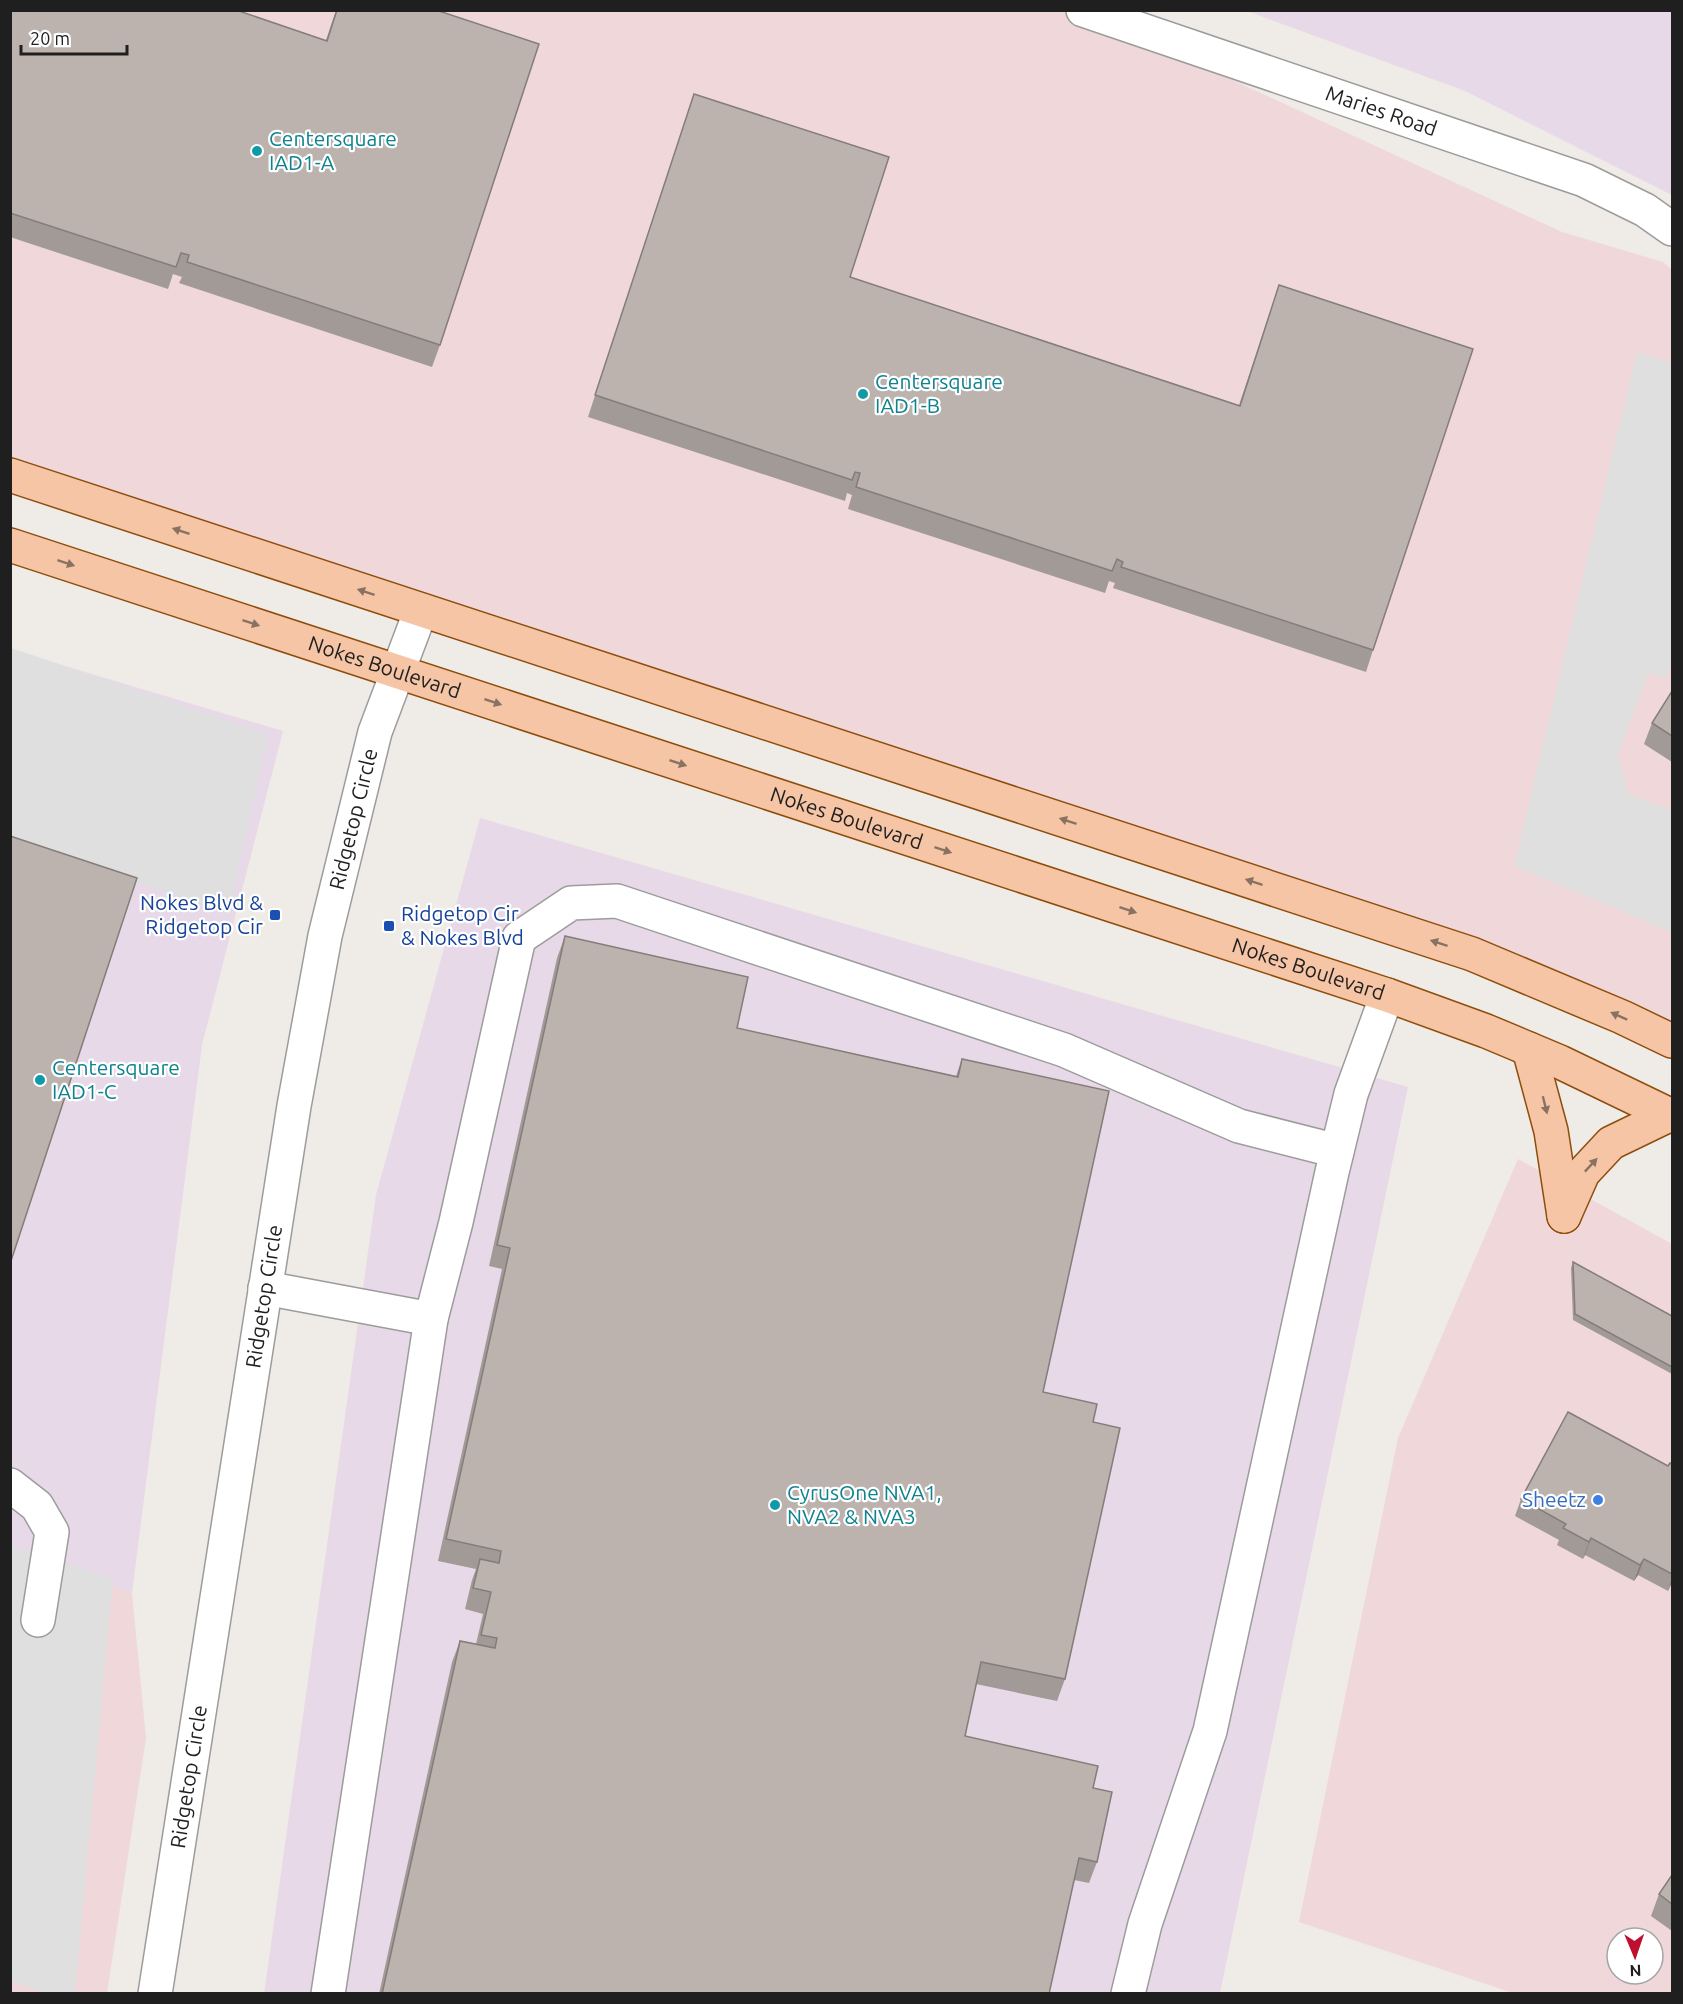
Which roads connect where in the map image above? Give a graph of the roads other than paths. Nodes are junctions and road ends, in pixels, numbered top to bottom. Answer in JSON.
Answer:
{"nodes":[{"id":1,"x":1083,"y":10,"type":"edge"},
{"id":2,"x":1672,"y":230,"type":"edge"},
{"id":3,"x":10,"y":475,"type":"edge"},
{"id":4,"x":10,"y":545,"type":"edge"},
{"id":5,"x":421,"y":610,"type":"junction"},
{"id":6,"x":397,"y":671,"type":"junction"},
{"id":7,"x":1387,"y":995,"type":"junction"},
{"id":8,"x":1672,"y":1041,"type":"edge"},
{"id":9,"x":1529,"y":1049,"type":"junction"},
{"id":10,"x":1671,"y":1115,"type":"edge"},
{"id":11,"x":1337,"y":1151,"type":"junction"},
{"id":12,"x":265,"y":1288,"type":"junction"},
{"id":13,"x":431,"y":1319,"type":"junction"},
{"id":14,"x":10,"y":1485,"type":"edge"},
{"id":15,"x":38,"y":1620,"type":"dead end"},
{"id":16,"x":155,"y":1994,"type":"edge"},
{"id":17,"x":328,"y":1994,"type":"edge"},
{"id":18,"x":1128,"y":1994,"type":"edge"}],
"edges":[{"from":1,"to":2,"type":"street","name":"Maries Road"},
{"from":5,"to":3,"type":"main road","one_way":true},
{"from":4,"to":6,"type":"main road","name":"Nokes Boulevard","one_way":true},
{"from":5,"to":6,"type":"street","name":"Ridgetop Circle"},
{"from":8,"to":5,"type":"main road","one_way":true},
{"from":6,"to":7,"type":"main road","name":"Nokes Boulevard","one_way":true},
{"from":6,"to":12,"type":"street","name":"Ridgetop Circle"},
{"from":7,"to":9,"type":"main road","name":"Nokes Boulevard"},
{"from":7,"to":11,"type":"street"},
{"from":9,"to":10,"type":"main road","name":"Nokes Boulevard"},
{"from":9,"to":10,"type":"main road","one_way":true},
{"from":11,"to":13,"type":"street"},
{"from":11,"to":18,"type":"street"},
{"from":12,"to":13,"type":"street"},
{"from":12,"to":16,"type":"street","name":"Ridgetop Circle"},
{"from":13,"to":17,"type":"street"},
{"from":14,"to":15,"type":"street"}]}
